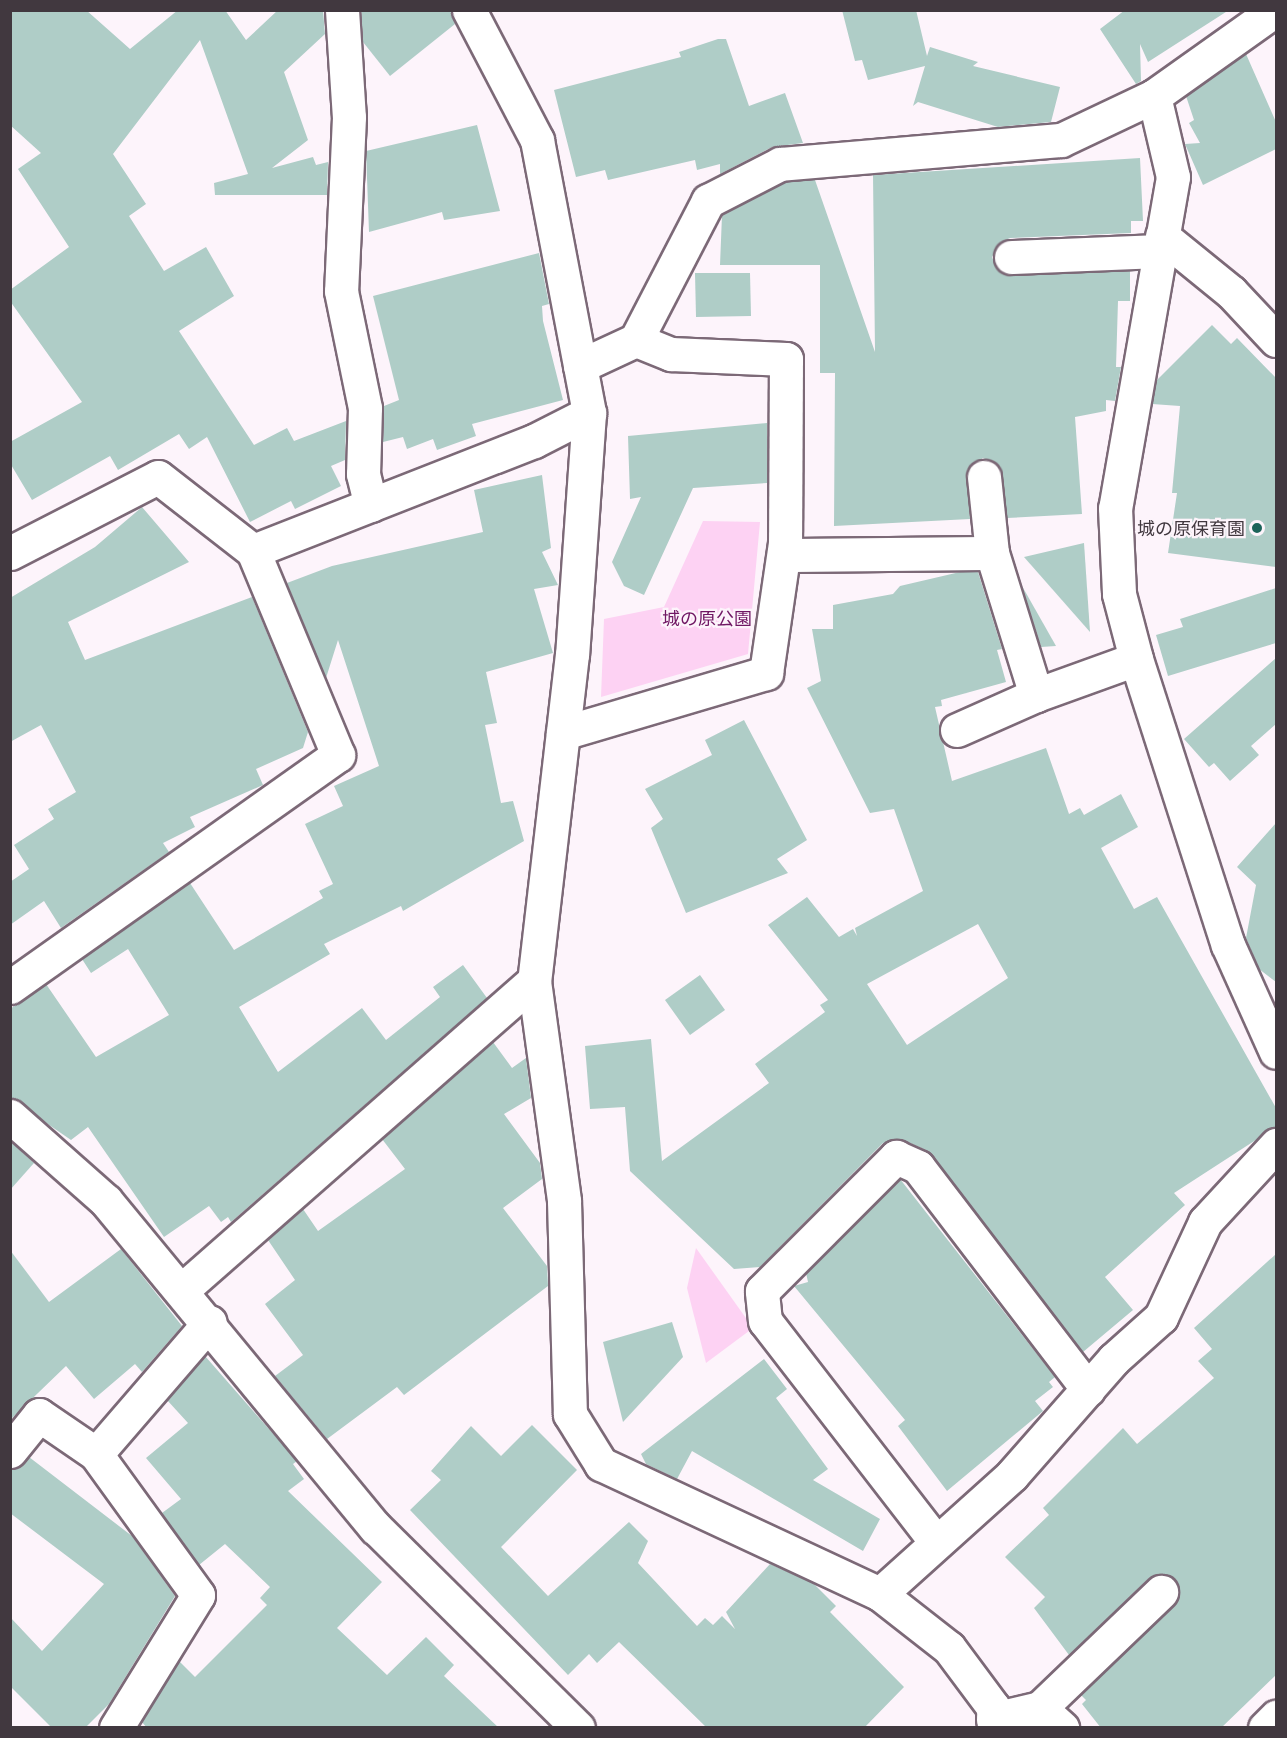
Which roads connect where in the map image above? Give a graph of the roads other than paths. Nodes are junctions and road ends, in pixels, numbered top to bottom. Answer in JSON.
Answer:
{"nodes":[{"id":1,"x":342,"y":10,"type":"edge"},
{"id":2,"x":469,"y":10,"type":"edge"},
{"id":3,"x":1273,"y":11,"type":"edge"},
{"id":4,"x":1154,"y":96,"type":"junction"},
{"id":5,"x":1162,"y":243,"type":"junction"},
{"id":6,"x":1011,"y":257,"type":"dead end"},
{"id":7,"x":636,"y":340,"type":"junction"},
{"id":8,"x":1276,"y":340,"type":"edge"},
{"id":9,"x":580,"y":366,"type":"junction"},
{"id":10,"x":589,"y":413,"type":"junction"},
{"id":11,"x":984,"y":477,"type":"dead end"},
{"id":12,"x":371,"y":505,"type":"junction"},
{"id":13,"x":785,"y":542,"type":"junction"},
{"id":14,"x":253,"y":551,"type":"junction"},
{"id":15,"x":10,"y":553,"type":"edge"},
{"id":16,"x":992,"y":553,"type":"junction"},
{"id":17,"x":1136,"y":659,"type":"junction"},
{"id":18,"x":1036,"y":695,"type":"junction"},
{"id":19,"x":957,"y":730,"type":"dead end"},
{"id":20,"x":563,"y":733,"type":"junction"},
{"id":21,"x":534,"y":981,"type":"junction"},
{"id":22,"x":10,"y":987,"type":"edge"},
{"id":23,"x":1276,"y":1052,"type":"edge"},
{"id":24,"x":10,"y":1116,"type":"edge"},
{"id":25,"x":1276,"y":1145,"type":"edge"},
{"id":26,"x":182,"y":1290,"type":"junction"},
{"id":27,"x":210,"y":1322,"type":"junction"},
{"id":28,"x":1088,"y":1389,"type":"junction"},
{"id":29,"x":10,"y":1451,"type":"edge"},
{"id":30,"x":96,"y":1454,"type":"junction"},
{"id":31,"x":936,"y":1542,"type":"junction"},
{"id":32,"x":1161,"y":1592,"type":"dead end"},
{"id":33,"x":880,"y":1594,"type":"junction"},
{"id":34,"x":1051,"y":1718,"type":"edge"},
{"id":35,"x":1276,"y":1718,"type":"edge"},
{"id":36,"x":994,"y":1723,"type":"edge"},
{"id":37,"x":116,"y":1728,"type":"edge"},
{"id":38,"x":578,"y":1728,"type":"edge"},
{"id":39,"x":1265,"y":1728,"type":"edge"}],
"edges":[{"from":1,"to":12,"type":"street"},
{"from":2,"to":9,"type":"street"},
{"from":3,"to":4,"type":"street"},
{"from":4,"to":5,"type":"street"},
{"from":4,"to":7,"type":"street"},
{"from":5,"to":6,"type":"street"},
{"from":5,"to":8,"type":"street"},
{"from":5,"to":17,"type":"street"},
{"from":7,"to":9,"type":"street"},
{"from":7,"to":13,"type":"street"},
{"from":9,"to":10,"type":"street"},
{"from":10,"to":12,"type":"street"},
{"from":10,"to":20,"type":"street"},
{"from":11,"to":16,"type":"street"},
{"from":12,"to":14,"type":"street"},
{"from":13,"to":16,"type":"street"},
{"from":13,"to":20,"type":"street"},
{"from":14,"to":15,"type":"street"},
{"from":14,"to":22,"type":"street"},
{"from":16,"to":18,"type":"street"},
{"from":17,"to":18,"type":"street"},
{"from":17,"to":23,"type":"street"},
{"from":18,"to":19,"type":"street"},
{"from":20,"to":21,"type":"street"},
{"from":21,"to":26,"type":"street"},
{"from":21,"to":33,"type":"street"},
{"from":24,"to":26,"type":"street"},
{"from":25,"to":28,"type":"street"},
{"from":26,"to":27,"type":"street"},
{"from":27,"to":30,"type":"street"},
{"from":27,"to":38,"type":"street"},
{"from":28,"to":31,"type":"street"},
{"from":28,"to":31,"type":"street"},
{"from":29,"to":30,"type":"street"},
{"from":30,"to":37,"type":"street"},
{"from":31,"to":33,"type":"street"},
{"from":32,"to":34,"type":"street"},
{"from":33,"to":36,"type":"street"},
{"from":34,"to":36,"type":"street"},
{"from":35,"to":39,"type":"street"}]}
